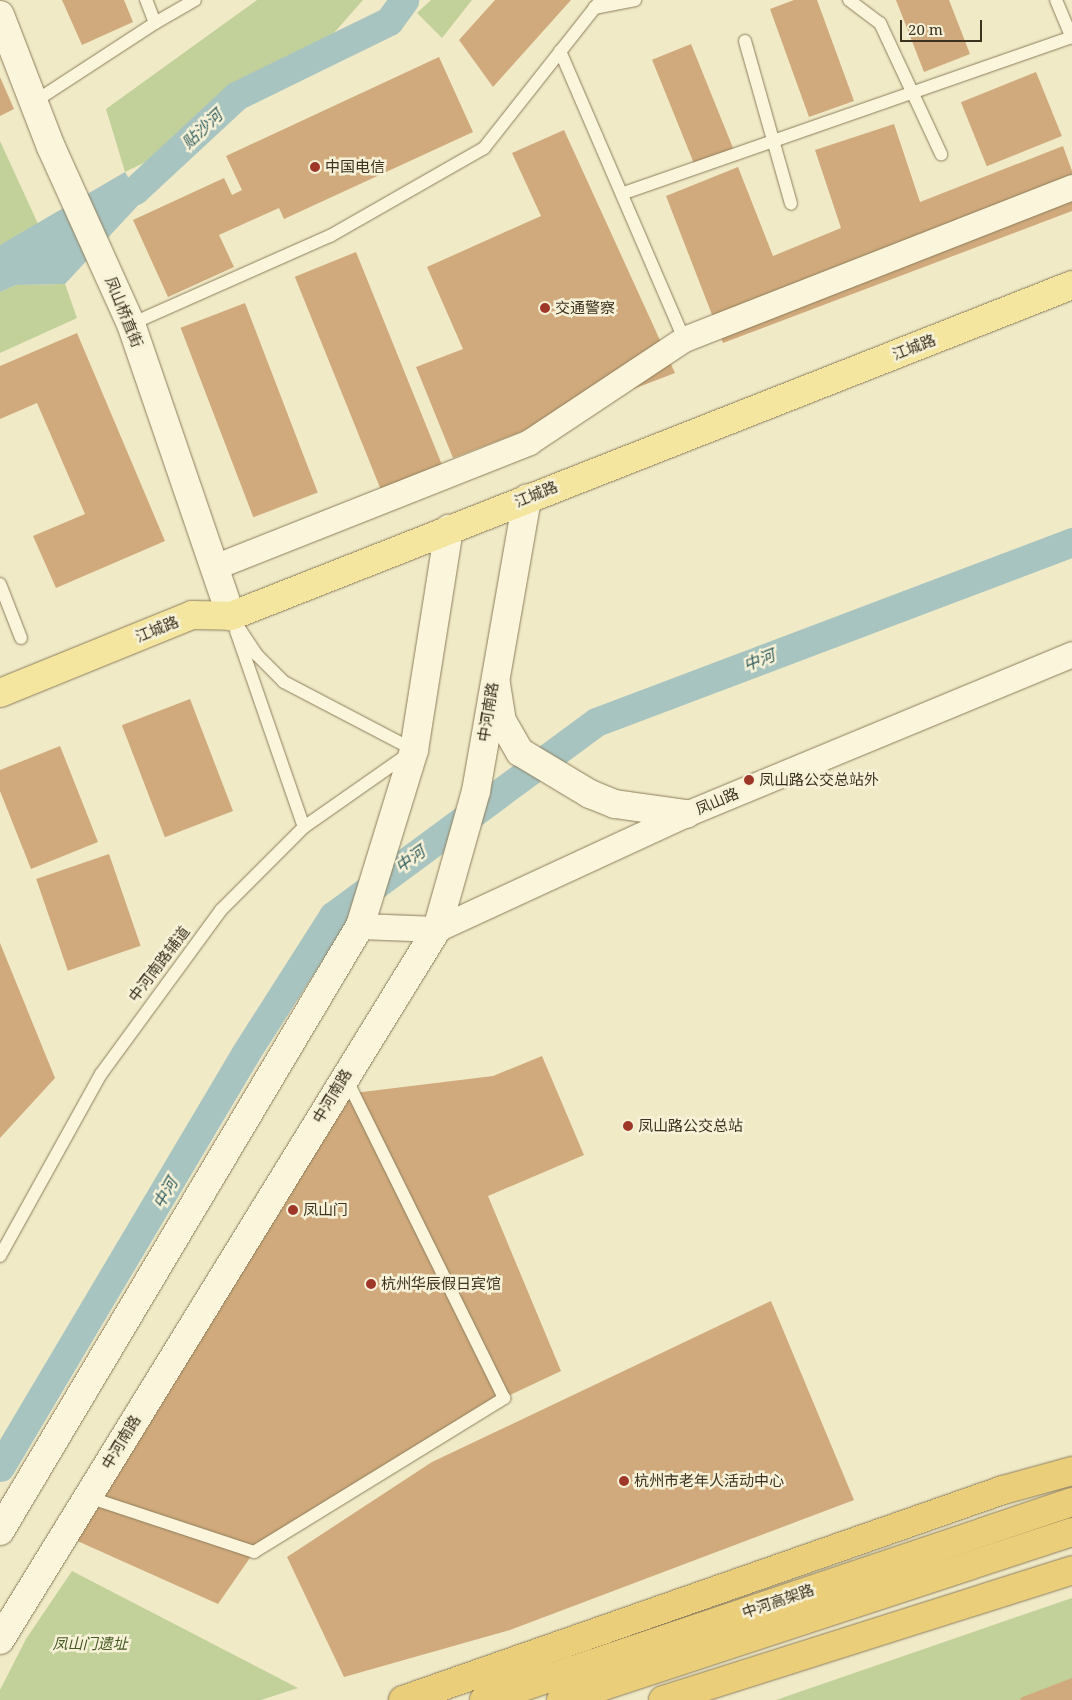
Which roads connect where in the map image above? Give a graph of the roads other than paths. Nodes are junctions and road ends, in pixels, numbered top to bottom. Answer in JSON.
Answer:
{"nodes":[{"id":1,"x":146,"y":0,"type":"edge"},
{"id":2,"x":195,"y":0,"type":"edge"},
{"id":3,"x":635,"y":0,"type":"edge"},
{"id":4,"x":849,"y":0,"type":"edge"},
{"id":5,"x":1056,"y":0,"type":"edge"},
{"id":6,"x":597,"y":4,"type":"edge"},
{"id":7,"x":0,"y":15,"type":"edge"},
{"id":8,"x":155,"y":23,"type":"junction"},
{"id":9,"x":1072,"y":37,"type":"edge"},
{"id":10,"x":746,"y":41,"type":"dead end"},
{"id":11,"x":560,"y":51,"type":"junction"},
{"id":12,"x":912,"y":93,"type":"junction"},
{"id":13,"x":34,"y":102,"type":"junction"},
{"id":14,"x":773,"y":142,"type":"junction"},
{"id":15,"x":941,"y":154,"type":"dead end"},
{"id":16,"x":1072,"y":187,"type":"edge"},
{"id":17,"x":624,"y":193,"type":"junction"},
{"id":18,"x":791,"y":204,"type":"dead end"},
{"id":19,"x":1072,"y":285,"type":"edge"},
{"id":20,"x":131,"y":324,"type":"junction"},
{"id":21,"x":684,"y":339,"type":"junction"},
{"id":22,"x":527,"y":498,"type":"junction"},
{"id":23,"x":449,"y":529,"type":"junction"},
{"id":24,"x":214,"y":567,"type":"junction"},
{"id":25,"x":0,"y":584,"type":"edge"},
{"id":26,"x":231,"y":616,"type":"junction"},
{"id":27,"x":21,"y":638,"type":"dead end"},
{"id":28,"x":1072,"y":654,"type":"edge"},
{"id":29,"x":494,"y":672,"type":"junction"},
{"id":30,"x":0,"y":693,"type":"edge"},
{"id":31,"x":414,"y":750,"type":"junction"},
{"id":32,"x":686,"y":814,"type":"junction"},
{"id":33,"x":304,"y":827,"type":"junction"},
{"id":34,"x":363,"y":918,"type":"junction"},
{"id":35,"x":437,"y":929,"type":"junction"},
{"id":36,"x":345,"y":1074,"type":"junction"},
{"id":37,"x":1,"y":1248,"type":"edge"},
{"id":38,"x":1072,"y":1471,"type":"edge"},
{"id":39,"x":88,"y":1497,"type":"junction"},
{"id":40,"x":1072,"y":1502,"type":"edge"},
{"id":41,"x":0,"y":1531,"type":"edge"},
{"id":42,"x":1072,"y":1532,"type":"edge"},
{"id":43,"x":1072,"y":1570,"type":"edge"},
{"id":44,"x":0,"y":1640,"type":"edge"},
{"id":45,"x":403,"y":1700,"type":"edge"},
{"id":46,"x":484,"y":1700,"type":"edge"},
{"id":47,"x":561,"y":1700,"type":"edge"},
{"id":48,"x":663,"y":1700,"type":"edge"}],
"edges":[{"from":1,"to":8,"type":"lane"},
{"from":2,"to":8,"type":"lane"},
{"from":3,"to":6,"type":"lane"},
{"from":4,"to":12,"type":"lane"},
{"from":5,"to":9,"type":"lane"},
{"from":6,"to":11,"type":"lane"},
{"from":7,"to":13,"type":"main road","name":"凤山桥直街"},
{"from":8,"to":13,"type":"lane"},
{"from":9,"to":12,"type":"lane"},
{"from":10,"to":14,"type":"lane"},
{"from":11,"to":17,"type":"lane"},
{"from":11,"to":20,"type":"lane"},
{"from":12,"to":14,"type":"lane"},
{"from":12,"to":15,"type":"lane"},
{"from":13,"to":20,"type":"main road","name":"凤山桥直街"},
{"from":14,"to":17,"type":"lane"},
{"from":14,"to":18,"type":"lane"},
{"from":16,"to":21,"type":"street"},
{"from":17,"to":21,"type":"lane"},
{"from":19,"to":22,"type":"main road","name":"江城路"},
{"from":20,"to":24,"type":"main road","name":"凤山桥直街"},
{"from":21,"to":24,"type":"street"},
{"from":22,"to":23,"type":"main road","name":"江城路"},
{"from":22,"to":29,"type":"main road","name":"中河南路"},
{"from":23,"to":26,"type":"main road","name":"江城路"},
{"from":23,"to":31,"type":"main road"},
{"from":24,"to":26,"type":"main road","name":"凤山桥直街"},
{"from":25,"to":27,"type":"lane"},
{"from":26,"to":30,"type":"main road","name":"江城路"},
{"from":26,"to":31,"type":"lane"},
{"from":26,"to":33,"type":"lane"},
{"from":28,"to":32,"type":"street","name":"凤山路"},
{"from":29,"to":32,"type":"main road"},
{"from":29,"to":35,"type":"main road","name":"中河南路"},
{"from":31,"to":33,"type":"lane","name":"中河南路辅道"},
{"from":31,"to":34,"type":"main road"},
{"from":32,"to":35,"type":"street","name":"凤山路"},
{"from":33,"to":37,"type":"lane","name":"中河南路辅道"},
{"from":34,"to":35,"type":"street","name":"凤山路"},
{"from":34,"to":41,"type":"main road"},
{"from":35,"to":36,"type":"main road","name":"中河南路"},
{"from":36,"to":39,"type":"main road","name":"中河南路"},
{"from":36,"to":39,"type":"lane"},
{"from":38,"to":45,"type":"highway"},
{"from":39,"to":44,"type":"main road","name":"中河南路"},
{"from":40,"to":46,"type":"highway","name":"中河高架路"},
{"from":42,"to":47,"type":"highway","name":"中河高架路"},
{"from":43,"to":48,"type":"highway"}]}
